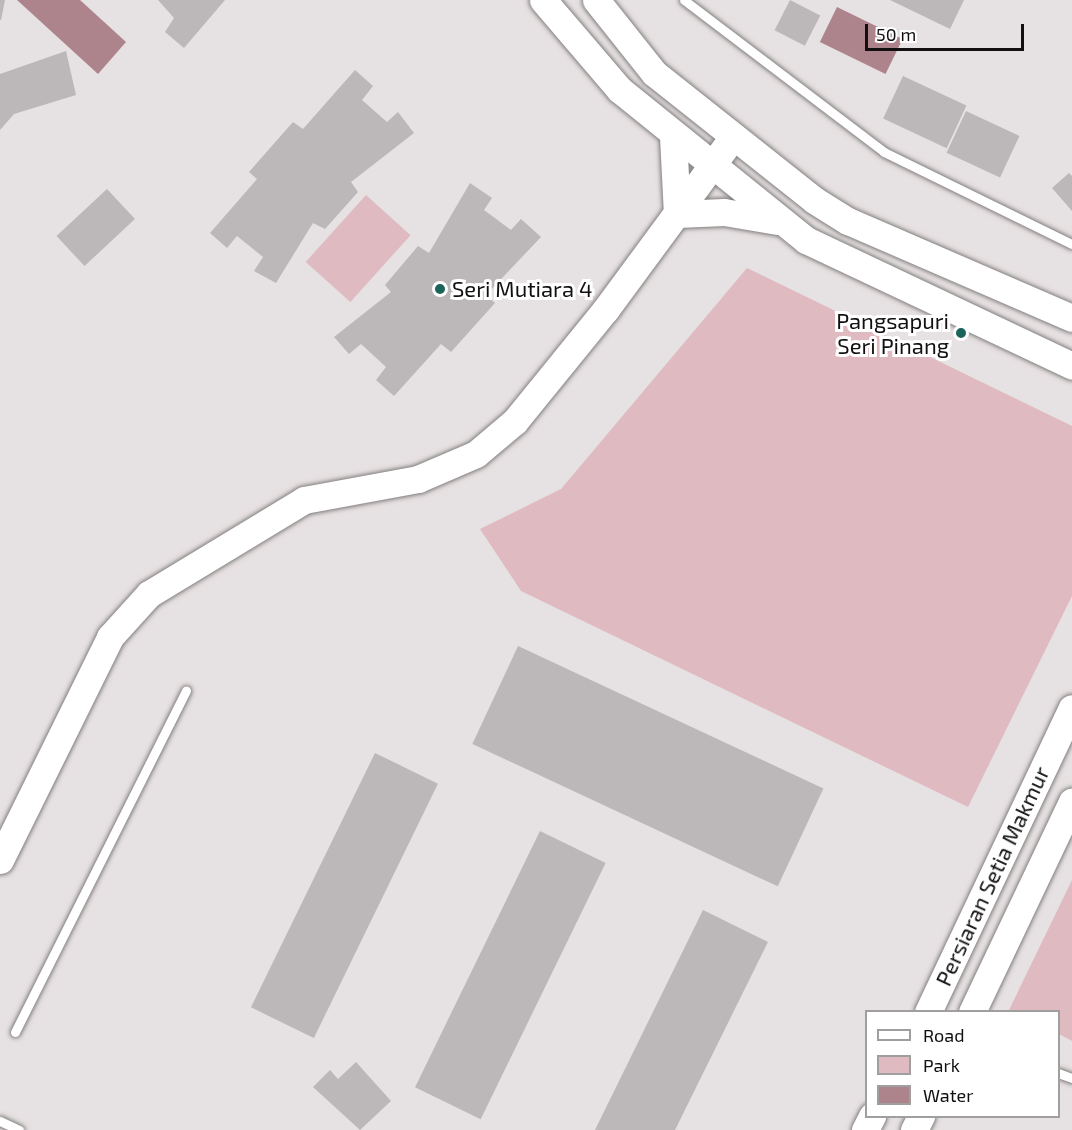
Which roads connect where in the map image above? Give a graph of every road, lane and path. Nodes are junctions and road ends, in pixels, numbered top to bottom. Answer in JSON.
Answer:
{"nodes":[{"id":1,"x":543,"y":0,"type":"edge"},
{"id":2,"x":596,"y":0,"type":"edge"},
{"id":3,"x":684,"y":0,"type":"edge"},
{"id":4,"x":673,"y":136,"type":"junction"},
{"id":5,"x":732,"y":138,"type":"junction"},
{"id":6,"x":711,"y":169,"type":"junction"},
{"id":7,"x":677,"y":214,"type":"junction"},
{"id":8,"x":782,"y":222,"type":"junction"},
{"id":9,"x":1072,"y":244,"type":"edge"},
{"id":10,"x":1072,"y":318,"type":"edge"},
{"id":11,"x":1072,"y":366,"type":"edge"},
{"id":12,"x":186,"y":690,"type":"dead end"},
{"id":13,"x":1072,"y":708,"type":"edge"},
{"id":14,"x":1072,"y":801,"type":"edge"},
{"id":15,"x":0,"y":860,"type":"edge"},
{"id":16,"x":928,"y":1010,"type":"edge"},
{"id":17,"x":973,"y":1010,"type":"edge"},
{"id":18,"x":15,"y":1032,"type":"dead end"},
{"id":19,"x":0,"y":1121,"type":"edge"},
{"id":20,"x":19,"y":1130,"type":"edge"}],
"edges":[{"from":1,"to":4,"type":"street"},
{"from":2,"to":5,"type":"street"},
{"from":3,"to":9,"type":"lane"},
{"from":4,"to":6,"type":"street"},
{"from":4,"to":7,"type":"street"},
{"from":5,"to":6,"type":"street"},
{"from":5,"to":10,"type":"street"},
{"from":6,"to":7,"type":"street"},
{"from":6,"to":8,"type":"street"},
{"from":7,"to":8,"type":"street"},
{"from":7,"to":15,"type":"street"},
{"from":8,"to":11,"type":"street"},
{"from":12,"to":18,"type":"lane"},
{"from":13,"to":16,"type":"street","name":"Persiaran Setia Makmur"},
{"from":14,"to":17,"type":"street","name":"Persiaran Setia Makmur"},
{"from":19,"to":20,"type":"lane"}]}
